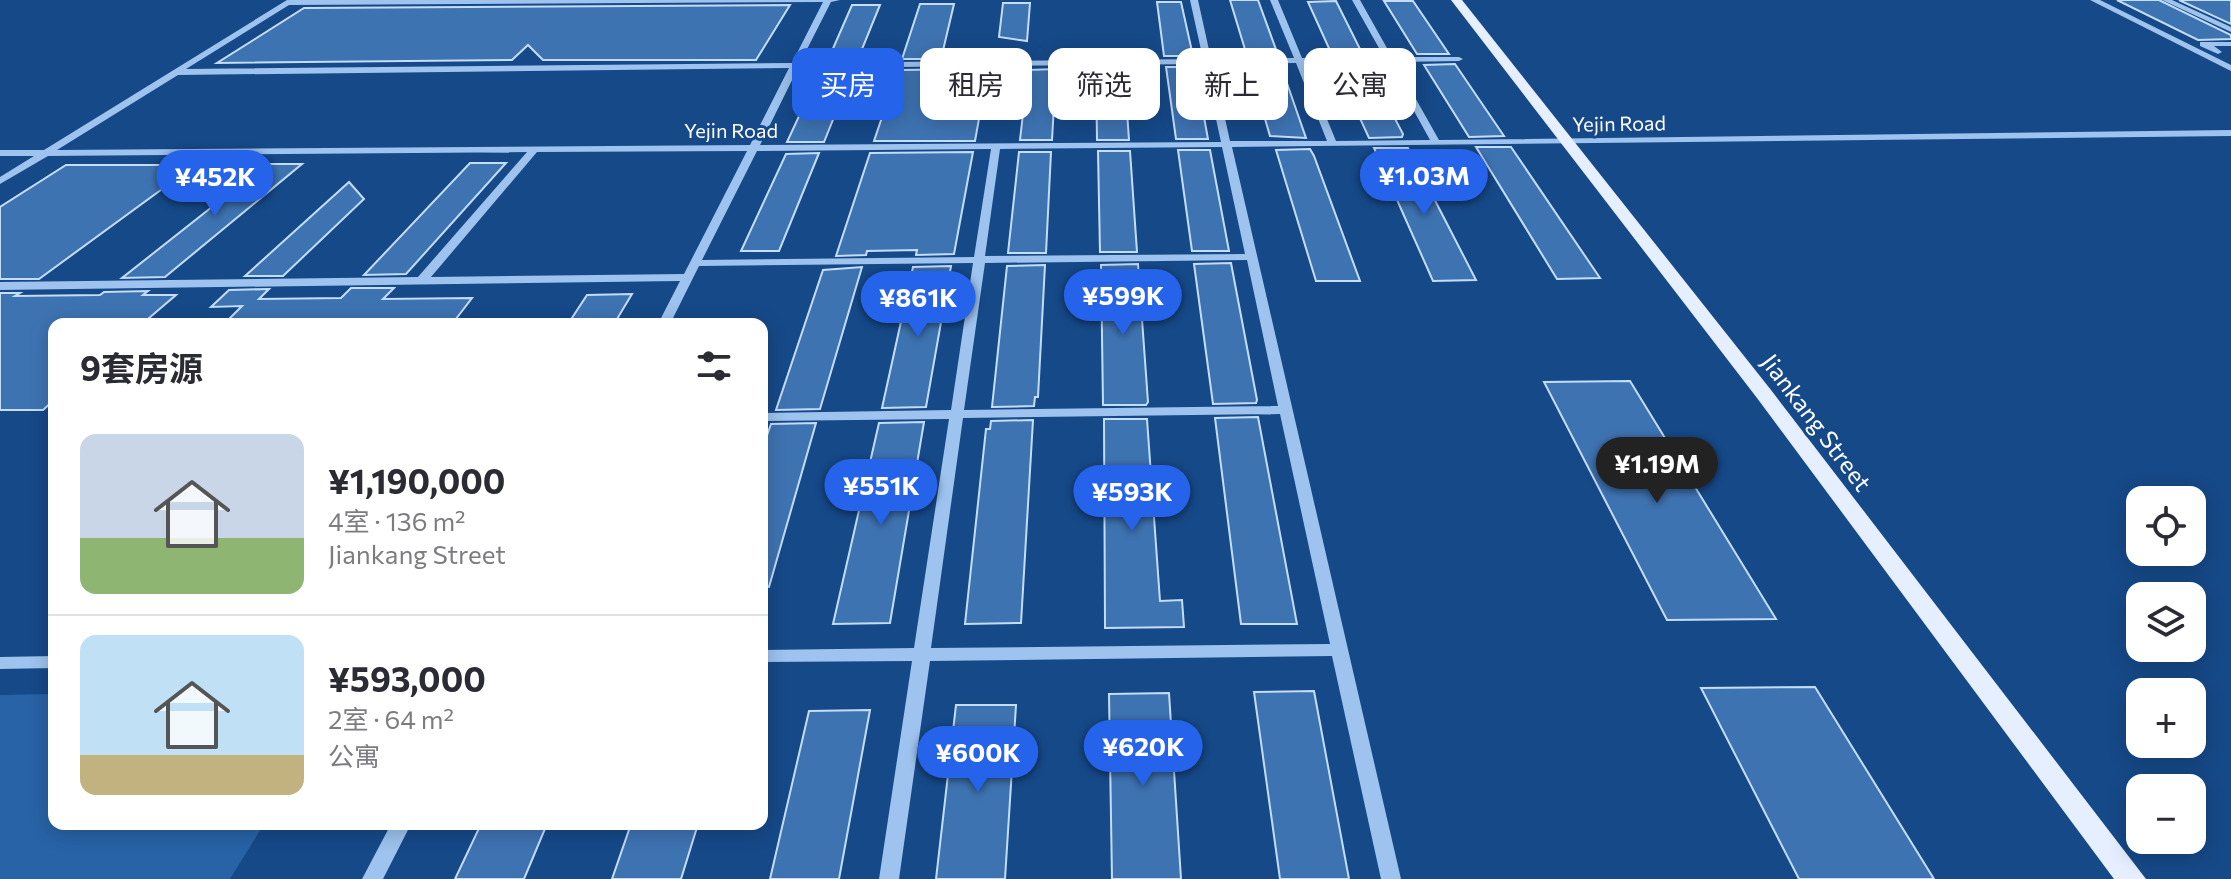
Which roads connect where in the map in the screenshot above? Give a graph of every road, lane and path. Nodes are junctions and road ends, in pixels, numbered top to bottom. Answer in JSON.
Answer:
{"nodes":[{"id":1,"x":828,"y":0,"type":"edge"},
{"id":2,"x":836,"y":0,"type":"edge"},
{"id":3,"x":1194,"y":0,"type":"edge"},
{"id":4,"x":1274,"y":0,"type":"edge"},
{"id":5,"x":1356,"y":0,"type":"edge"},
{"id":6,"x":1456,"y":0,"type":"edge"},
{"id":7,"x":2094,"y":0,"type":"edge"},
{"id":8,"x":2166,"y":0,"type":"edge"},
{"id":9,"x":289,"y":2,"type":"edge"},
{"id":10,"x":2231,"y":30,"type":"edge"},
{"id":11,"x":2231,"y":44,"type":"edge"},
{"id":12,"x":804,"y":48,"type":"edge"},
{"id":13,"x":1205,"y":48,"type":"edge"},
{"id":14,"x":1383,"y":48,"type":"edge"},
{"id":15,"x":2196,"y":51,"type":"junction"},
{"id":16,"x":2217,"y":51,"type":"junction"},
{"id":17,"x":2231,"y":58,"type":"edge"},
{"id":18,"x":1459,"y":59,"type":"dead end"},
{"id":19,"x":1416,"y":60,"type":"edge"},
{"id":20,"x":1288,"y":61,"type":"edge"},
{"id":21,"x":1299,"y":61,"type":"junction"},
{"id":22,"x":1304,"y":61,"type":"edge"},
{"id":23,"x":1176,"y":62,"type":"edge"},
{"id":24,"x":904,"y":66,"type":"edge"},
{"id":25,"x":792,"y":67,"type":"edge"},
{"id":26,"x":2231,"y":68,"type":"edge"},
{"id":27,"x":792,"y":71,"type":"edge"},
{"id":28,"x":176,"y":72,"type":"junction"},
{"id":29,"x":1416,"y":107,"type":"edge"},
{"id":30,"x":1221,"y":120,"type":"edge"},
{"id":31,"x":2231,"y":133,"type":"edge"},
{"id":32,"x":1567,"y":142,"type":"junction"},
{"id":33,"x":1436,"y":143,"type":"junction"},
{"id":34,"x":1333,"y":144,"type":"junction"},
{"id":35,"x":1226,"y":145,"type":"junction"},
{"id":36,"x":996,"y":146,"type":"junction"},
{"id":37,"x":753,"y":148,"type":"junction"},
{"id":38,"x":535,"y":149,"type":"junction"},
{"id":39,"x":0,"y":153,"type":"edge"},
{"id":40,"x":47,"y":153,"type":"junction"},
{"id":41,"x":0,"y":181,"type":"edge"},
{"id":42,"x":1252,"y":257,"type":"junction"},
{"id":43,"x":980,"y":260,"type":"junction"},
{"id":44,"x":694,"y":263,"type":"junction"},
{"id":45,"x":687,"y":277,"type":"junction"},
{"id":46,"x":421,"y":281,"type":"junction"},
{"id":47,"x":0,"y":286,"type":"edge"},
{"id":48,"x":667,"y":318,"type":"edge"},
{"id":49,"x":1286,"y":410,"type":"junction"},
{"id":50,"x":957,"y":414,"type":"junction"},
{"id":51,"x":768,"y":417,"type":"edge"},
{"id":52,"x":1340,"y":650,"type":"junction"},
{"id":53,"x":922,"y":654,"type":"junction"},
{"id":54,"x":768,"y":656,"type":"edge"},
{"id":55,"x":48,"y":662,"type":"edge"},
{"id":56,"x":0,"y":663,"type":"edge"},
{"id":57,"x":398,"y":830,"type":"edge"},
{"id":58,"x":372,"y":879,"type":"edge"},
{"id":59,"x":889,"y":879,"type":"edge"},
{"id":60,"x":1391,"y":879,"type":"edge"},
{"id":61,"x":2131,"y":879,"type":"edge"}],
"edges":[{"from":1,"to":2,"type":"street"},
{"from":1,"to":9,"type":"street"},
{"from":1,"to":12,"type":"street"},
{"from":3,"to":13,"type":"street"},
{"from":4,"to":21,"type":"street"},
{"from":5,"to":14,"type":"street"},
{"from":6,"to":32,"type":"main road","name":"Jiankang Street"},
{"from":7,"to":15,"type":"street"},
{"from":8,"to":10,"type":"street"},
{"from":9,"to":28,"type":"street"},
{"from":11,"to":16,"type":"street"},
{"from":15,"to":16,"type":"street"},
{"from":15,"to":26,"type":"street"},
{"from":16,"to":17,"type":"street"},
{"from":18,"to":19,"type":"street"},
{"from":20,"to":21,"type":"street"},
{"from":21,"to":22,"type":"street"},
{"from":21,"to":34,"type":"street"},
{"from":23,"to":24,"type":"street"},
{"from":25,"to":28,"type":"street"},
{"from":27,"to":37,"type":"street"},
{"from":28,"to":40,"type":"street"},
{"from":29,"to":33,"type":"street"},
{"from":30,"to":35,"type":"street"},
{"from":31,"to":32,"type":"street","name":"Yejin Road"},
{"from":32,"to":33,"type":"street","name":"Yejin Road"},
{"from":32,"to":61,"type":"main road","name":"Jiankang Street"},
{"from":33,"to":34,"type":"street","name":"Yejin Road"},
{"from":34,"to":35,"type":"street","name":"Yejin Road"},
{"from":35,"to":36,"type":"street","name":"Yejin Road"},
{"from":35,"to":42,"type":"street"},
{"from":36,"to":37,"type":"street","name":"Yejin Road"},
{"from":36,"to":43,"type":"street"},
{"from":37,"to":38,"type":"street","name":"Yejin Road"},
{"from":37,"to":44,"type":"street"},
{"from":38,"to":40,"type":"street","name":"Yejin Road"},
{"from":38,"to":46,"type":"street"},
{"from":39,"to":40,"type":"street","name":"Yejin Road"},
{"from":40,"to":41,"type":"street"},
{"from":42,"to":43,"type":"street"},
{"from":42,"to":49,"type":"street"},
{"from":43,"to":44,"type":"street"},
{"from":43,"to":50,"type":"street"},
{"from":44,"to":45,"type":"street"},
{"from":45,"to":46,"type":"street"},
{"from":45,"to":48,"type":"street"},
{"from":46,"to":47,"type":"street"},
{"from":49,"to":50,"type":"street"},
{"from":49,"to":52,"type":"street"},
{"from":50,"to":51,"type":"street"},
{"from":50,"to":53,"type":"street"},
{"from":52,"to":53,"type":"street"},
{"from":52,"to":60,"type":"street"},
{"from":53,"to":54,"type":"street"},
{"from":53,"to":59,"type":"street"},
{"from":55,"to":56,"type":"street"},
{"from":57,"to":58,"type":"street"}]}
